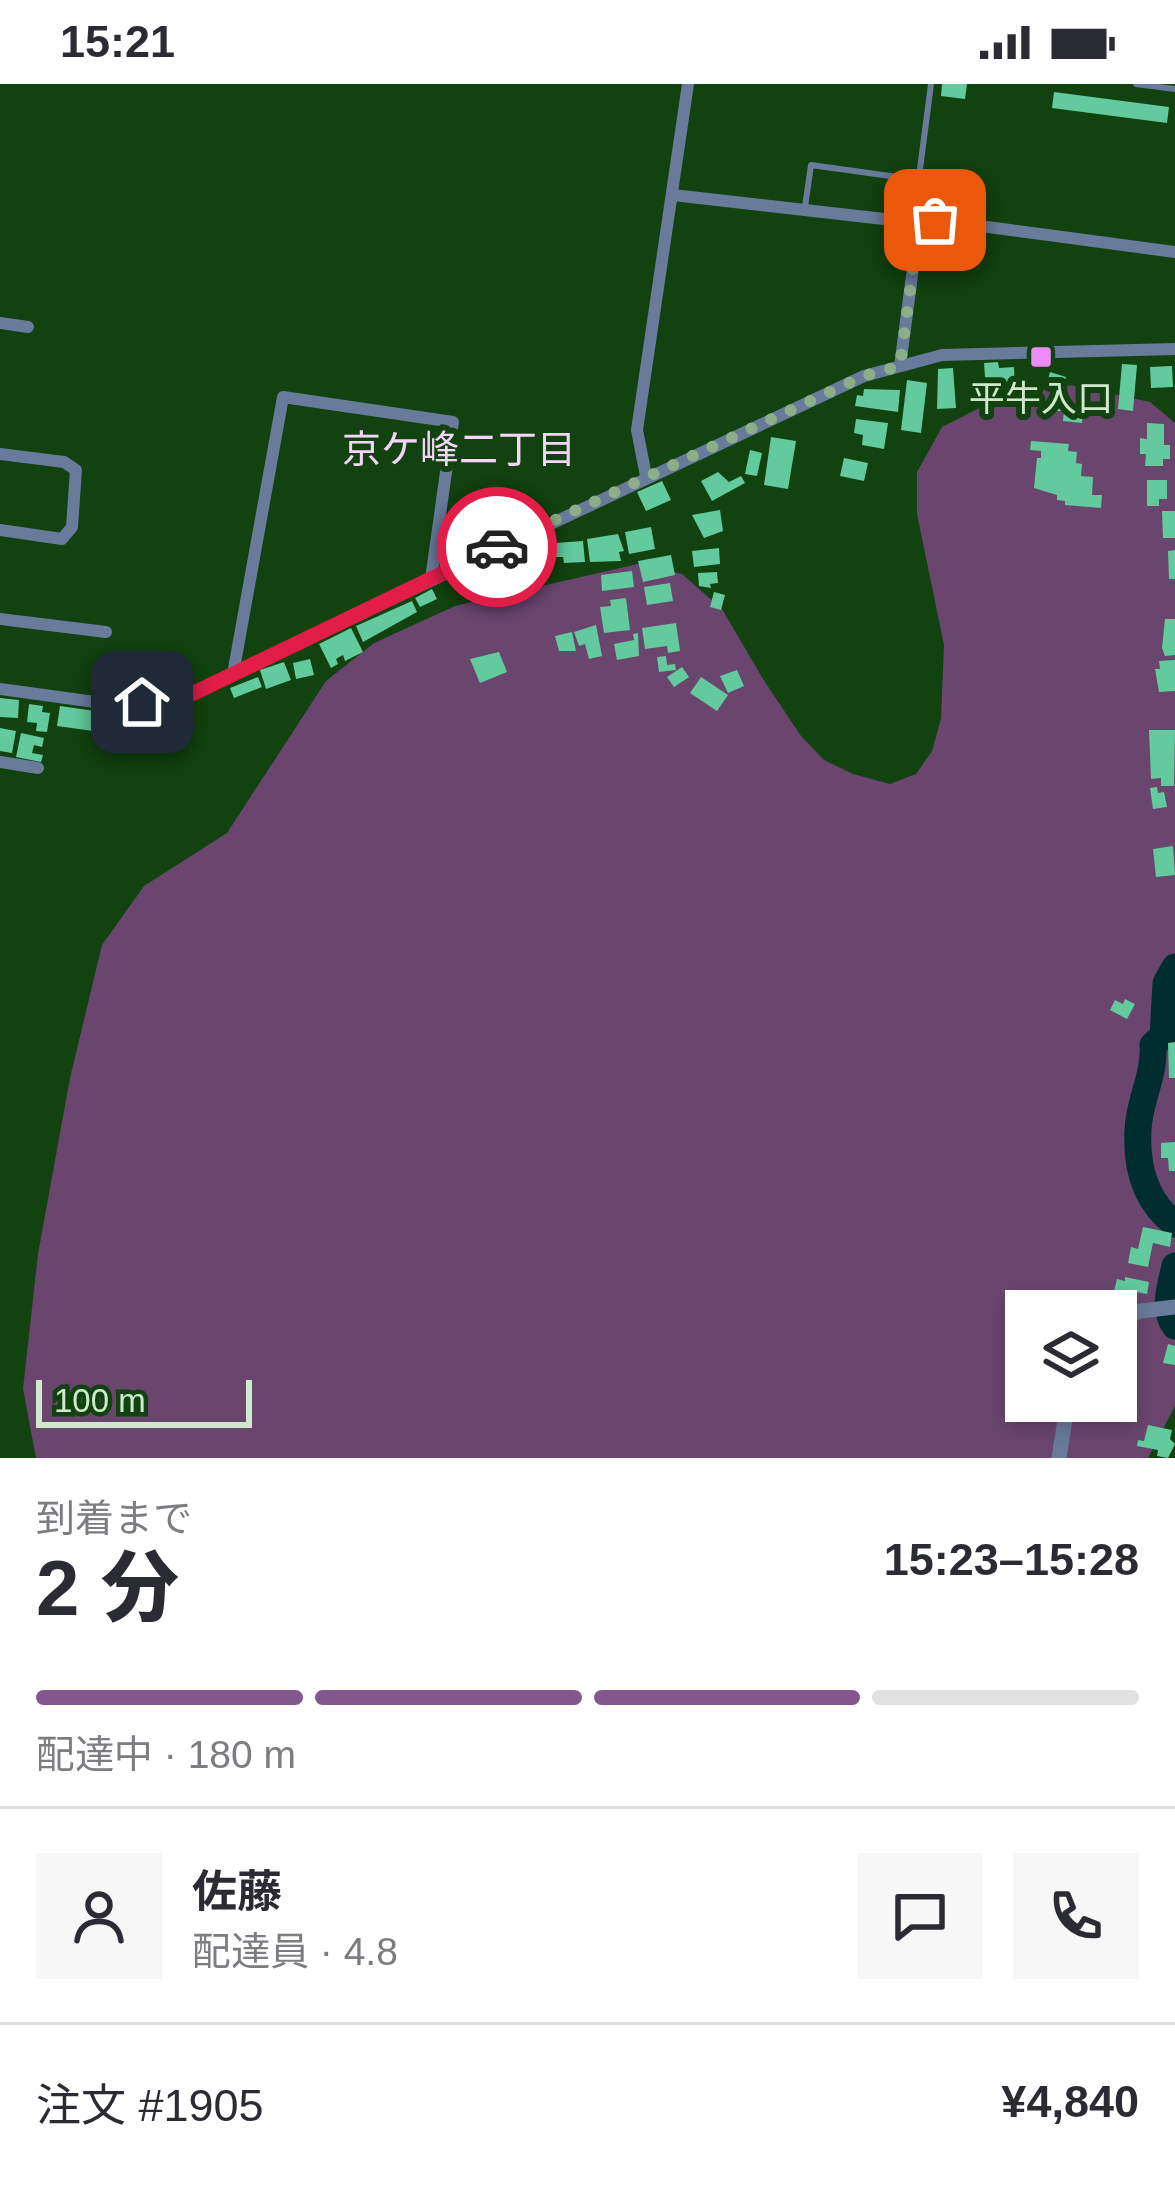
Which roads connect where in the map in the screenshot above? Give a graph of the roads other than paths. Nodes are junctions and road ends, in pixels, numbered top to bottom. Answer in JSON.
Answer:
{"nodes":[{"id":1,"x":688,"y":84,"type":"edge"},
{"id":2,"x":931,"y":84,"type":"edge"},
{"id":3,"x":1136,"y":84,"type":"edge"},
{"id":4,"x":1174,"y":86,"type":"edge"},
{"id":5,"x":919,"y":180,"type":"junction"},
{"id":6,"x":674,"y":195,"type":"junction"},
{"id":7,"x":805,"y":210,"type":"junction"},
{"id":8,"x":916,"y":223,"type":"junction"},
{"id":9,"x":1175,"y":252,"type":"edge"},
{"id":10,"x":0,"y":323,"type":"edge"},
{"id":11,"x":28,"y":327,"type":"dead end"},
{"id":12,"x":1175,"y":349,"type":"edge"},
{"id":13,"x":900,"y":366,"type":"junction"},
{"id":14,"x":0,"y":454,"type":"edge"},
{"id":15,"x":646,"y":476,"type":"junction"},
{"id":16,"x":0,"y":530,"type":"edge"},
{"id":17,"x":431,"y":579,"type":"junction"},
{"id":18,"x":0,"y":619,"type":"edge"},
{"id":19,"x":106,"y":632,"type":"dead end"},
{"id":20,"x":232,"y":674,"type":"junction"},
{"id":21,"x":0,"y":689,"type":"edge"},
{"id":22,"x":0,"y":762,"type":"edge"},
{"id":23,"x":38,"y":767,"type":"dead end"},
{"id":24,"x":1175,"y":1307,"type":"edge"},
{"id":25,"x":1137,"y":1312,"type":"edge"},
{"id":26,"x":1065,"y":1422,"type":"edge"},
{"id":27,"x":1059,"y":1458,"type":"edge"}],
"edges":[{"from":1,"to":6,"type":"street"},
{"from":2,"to":5,"type":"lane"},
{"from":3,"to":4,"type":"lane"},
{"from":5,"to":7,"type":"lane"},
{"from":5,"to":8,"type":"lane"},
{"from":6,"to":7,"type":"street"},
{"from":6,"to":15,"type":"street"},
{"from":7,"to":8,"type":"street"},
{"from":8,"to":9,"type":"street"},
{"from":8,"to":13,"type":"street"},
{"from":10,"to":11,"type":"street"},
{"from":12,"to":13,"type":"street"},
{"from":13,"to":15,"type":"street"},
{"from":14,"to":16,"type":"street"},
{"from":15,"to":17,"type":"street"},
{"from":17,"to":20,"type":"street"},
{"from":17,"to":20,"type":"street"},
{"from":18,"to":19,"type":"street"},
{"from":20,"to":21,"type":"street"},
{"from":22,"to":23,"type":"street"},
{"from":24,"to":25,"type":"street"},
{"from":26,"to":27,"type":"street"}]}
